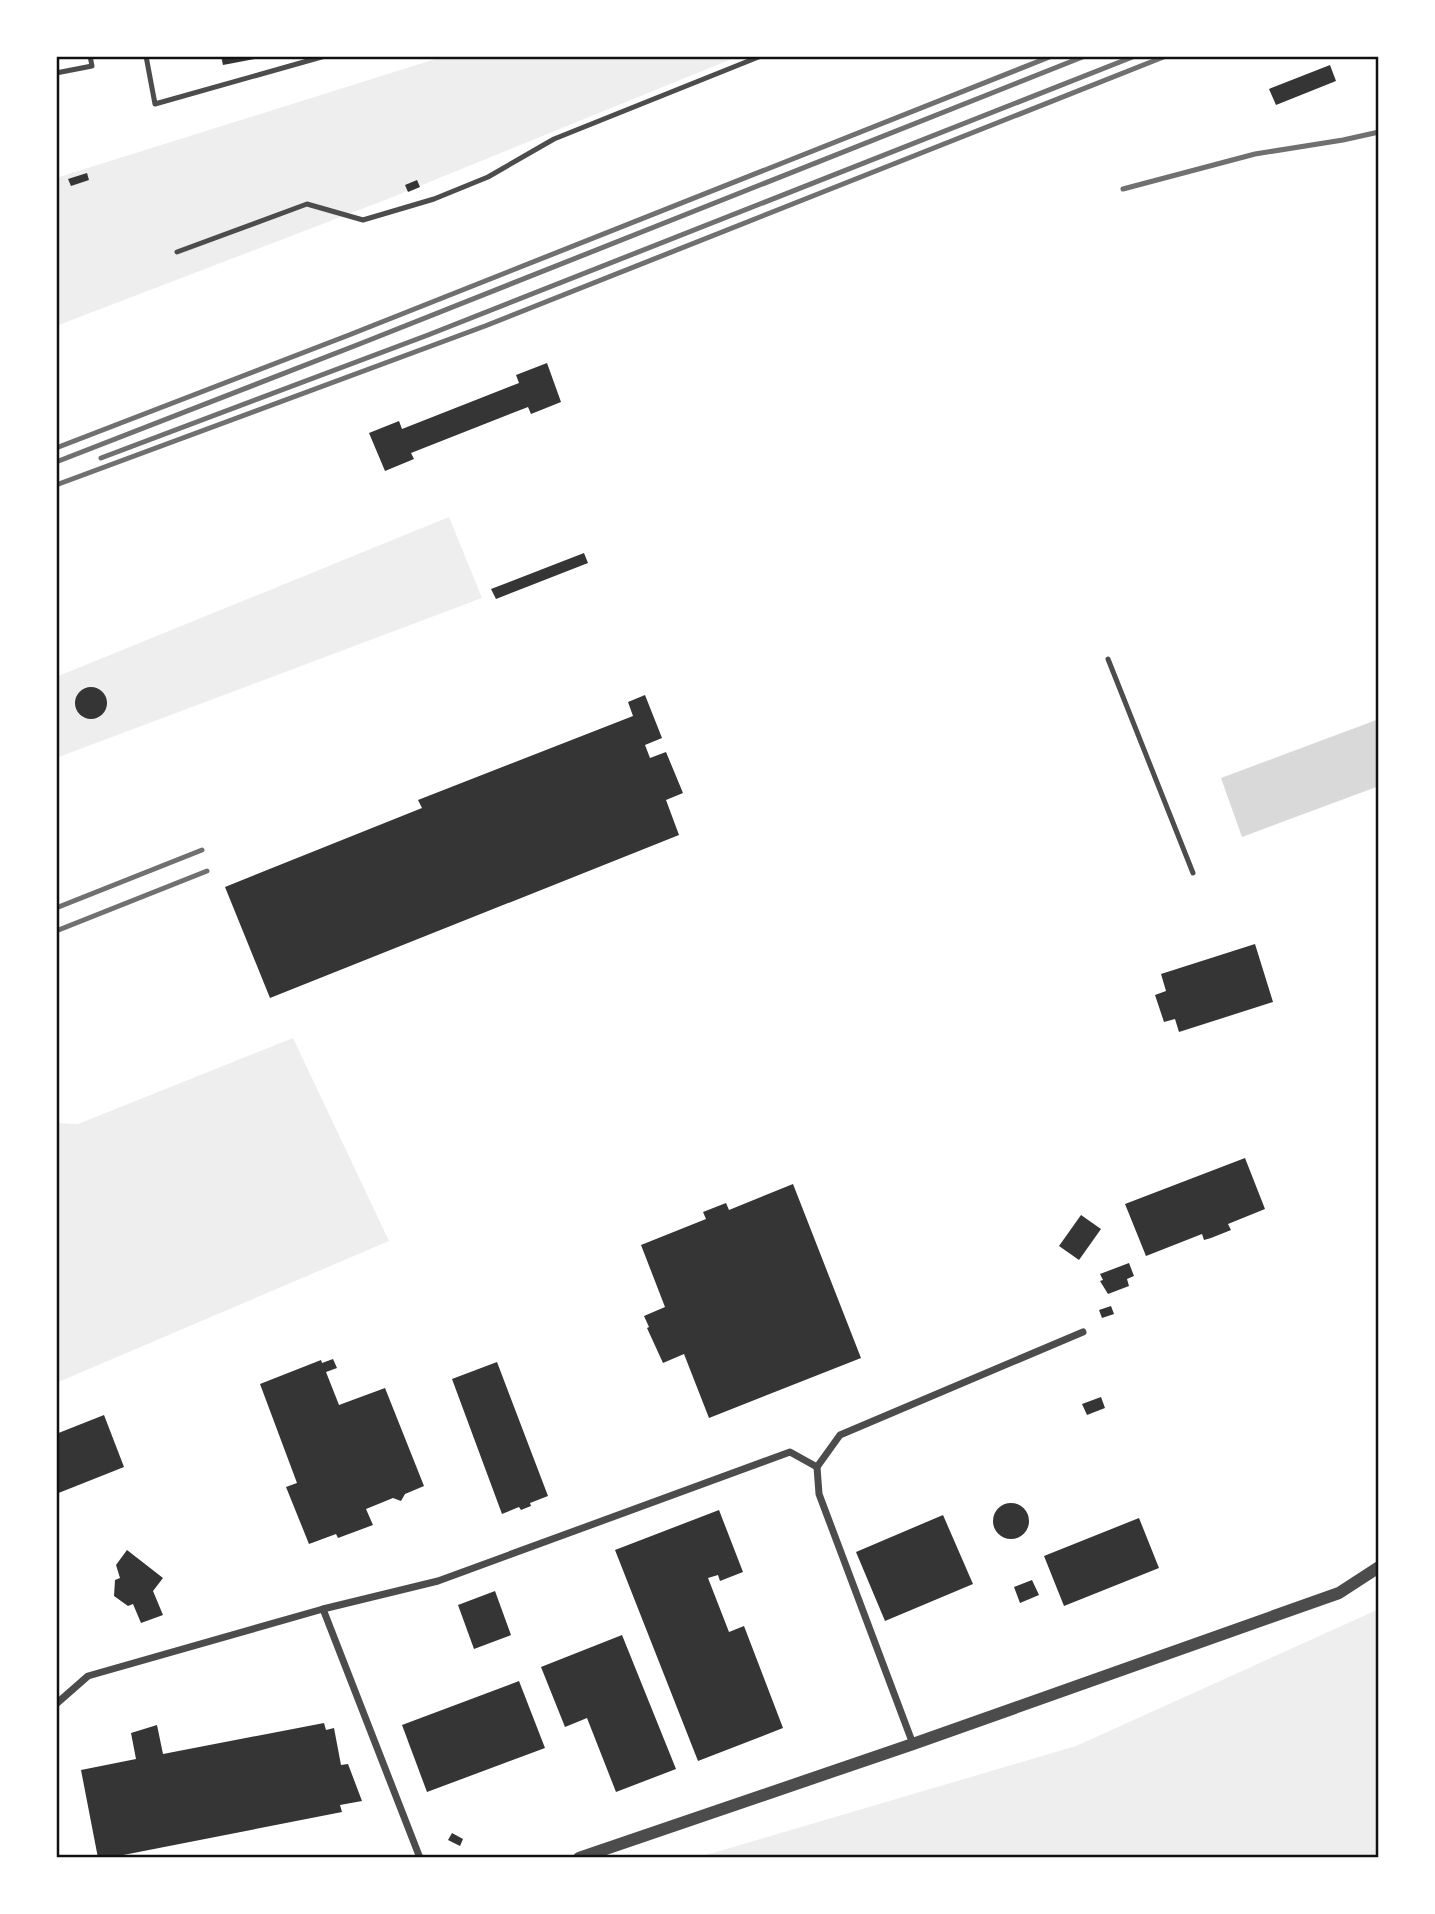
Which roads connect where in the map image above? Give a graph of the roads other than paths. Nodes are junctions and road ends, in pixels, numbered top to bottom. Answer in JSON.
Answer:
{"nodes":[{"id":1,"x":90,"y":56,"type":"edge"},
{"id":2,"x":146,"y":56,"type":"edge"},
{"id":3,"x":326,"y":56,"type":"edge"},
{"id":4,"x":761,"y":56,"type":"edge"},
{"id":5,"x":56,"y":73,"type":"edge"},
{"id":6,"x":177,"y":252,"type":"dead end"},
{"id":7,"x":1108,"y":659,"type":"dead end"},
{"id":8,"x":1193,"y":873,"type":"dead end"},
{"id":9,"x":1083,"y":1332,"type":"dead end"},
{"id":10,"x":817,"y":1467,"type":"junction"},
{"id":11,"x":1379,"y":1567,"type":"edge"},
{"id":12,"x":323,"y":1609,"type":"junction"},
{"id":13,"x":56,"y":1704,"type":"edge"},
{"id":14,"x":913,"y":1744,"type":"junction"},
{"id":15,"x":420,"y":1858,"type":"edge"},
{"id":16,"x":579,"y":1858,"type":"edge"}],
"edges":[{"from":1,"to":5,"type":"lane"},
{"from":2,"to":3,"type":"lane"},
{"from":4,"to":6,"type":"lane"},
{"from":7,"to":8,"type":"lane"},
{"from":9,"to":10,"type":"street"},
{"from":10,"to":12,"type":"street"},
{"from":10,"to":14,"type":"street"},
{"from":11,"to":14,"type":"street"},
{"from":12,"to":13,"type":"street"},
{"from":12,"to":15,"type":"street"},
{"from":14,"to":16,"type":"street"}]}
